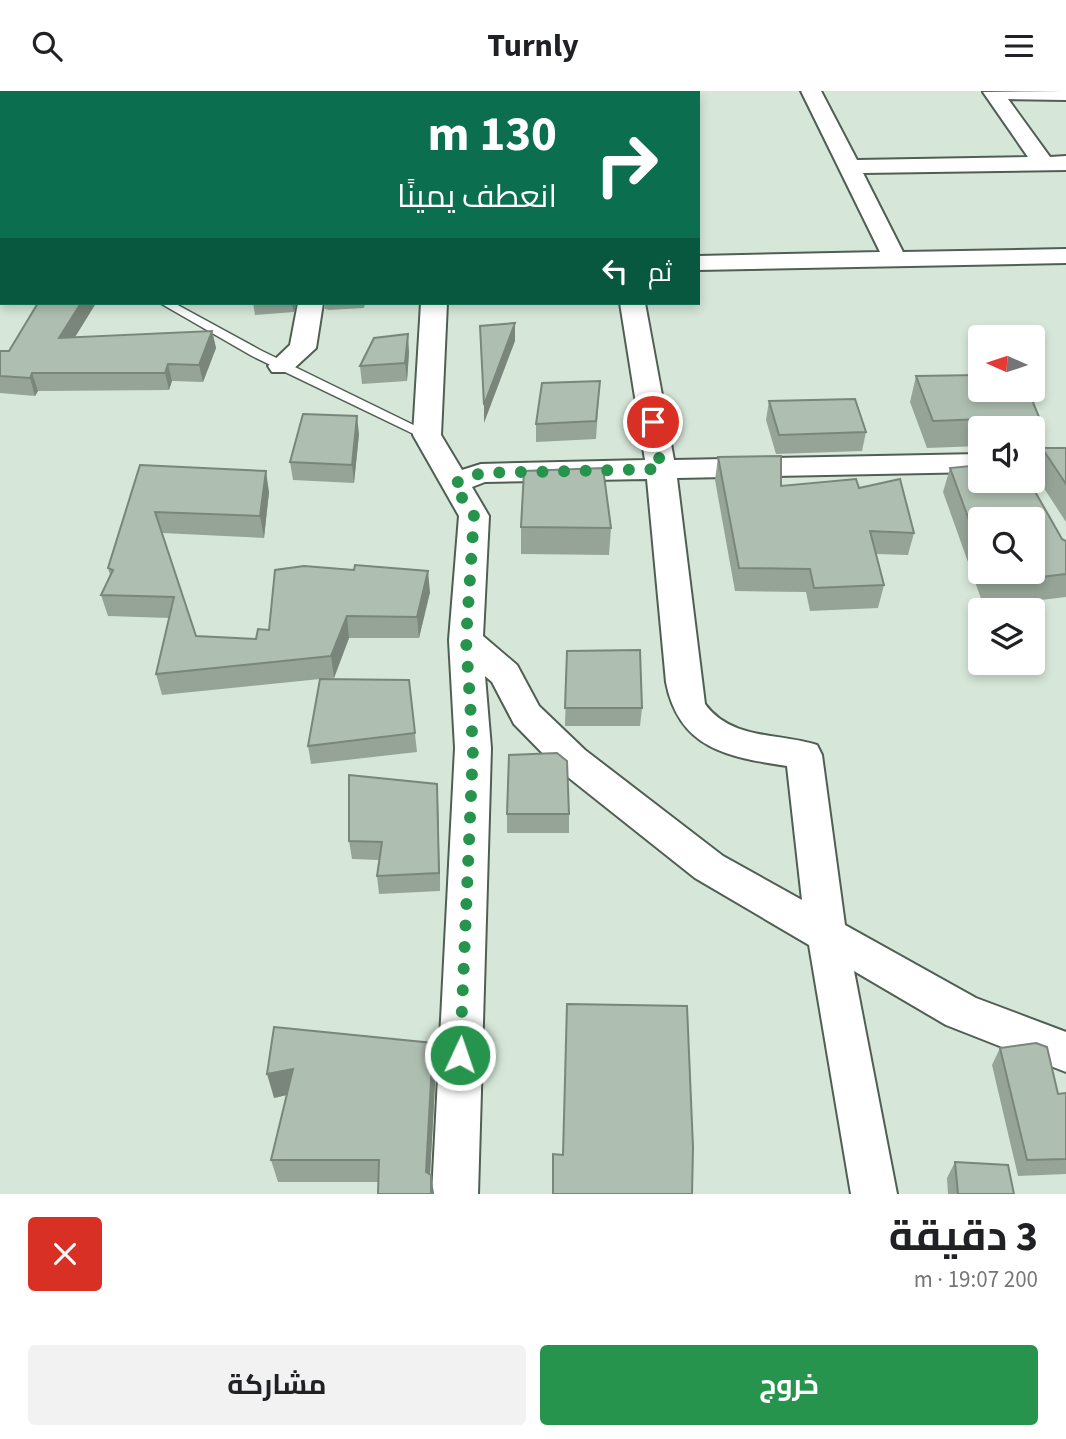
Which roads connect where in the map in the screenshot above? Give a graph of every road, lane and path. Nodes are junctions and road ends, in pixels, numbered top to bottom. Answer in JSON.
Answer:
{"nodes":[{"id":1,"x":811,"y":91,"type":"edge"},
{"id":2,"x":1066,"y":94,"type":"edge"},
{"id":3,"x":1043,"y":163,"type":"junction"},
{"id":4,"x":1066,"y":163,"type":"edge"},
{"id":5,"x":850,"y":167,"type":"junction"},
{"id":6,"x":1066,"y":256,"type":"edge"},
{"id":7,"x":895,"y":259,"type":"junction"},
{"id":8,"x":700,"y":263,"type":"edge"},
{"id":9,"x":170,"y":305,"type":"edge"},
{"id":10,"x":310,"y":305,"type":"edge"},
{"id":11,"x":434,"y":305,"type":"edge"},
{"id":12,"x":632,"y":305,"type":"edge"},
{"id":13,"x":281,"y":366,"type":"junction"},
{"id":14,"x":426,"y":435,"type":"junction"},
{"id":15,"x":968,"y":463,"type":"edge"},
{"id":16,"x":661,"y":469,"type":"junction"},
{"id":17,"x":453,"y":484,"type":"junction"},
{"id":18,"x":466,"y":640,"type":"junction"},
{"id":19,"x":827,"y":934,"type":"junction"},
{"id":20,"x":1066,"y":1052,"type":"edge"},
{"id":21,"x":455,"y":1194,"type":"edge"},
{"id":22,"x":874,"y":1194,"type":"edge"}],
"edges":[{"from":1,"to":5,"type":"street"},
{"from":2,"to":3,"type":"street"},
{"from":3,"to":4,"type":"street"},
{"from":3,"to":5,"type":"street"},
{"from":5,"to":7,"type":"street"},
{"from":6,"to":7,"type":"street"},
{"from":7,"to":8,"type":"street"},
{"from":9,"to":13,"type":"lane"},
{"from":10,"to":13,"type":"street"},
{"from":11,"to":14,"type":"street"},
{"from":12,"to":16,"type":"street"},
{"from":13,"to":14,"type":"lane"},
{"from":14,"to":17,"type":"street"},
{"from":15,"to":16,"type":"street"},
{"from":16,"to":17,"type":"street"},
{"from":16,"to":19,"type":"street"},
{"from":17,"to":18,"type":"street"},
{"from":18,"to":19,"type":"street"},
{"from":18,"to":21,"type":"street"},
{"from":19,"to":20,"type":"street"},
{"from":19,"to":22,"type":"street"}]}
